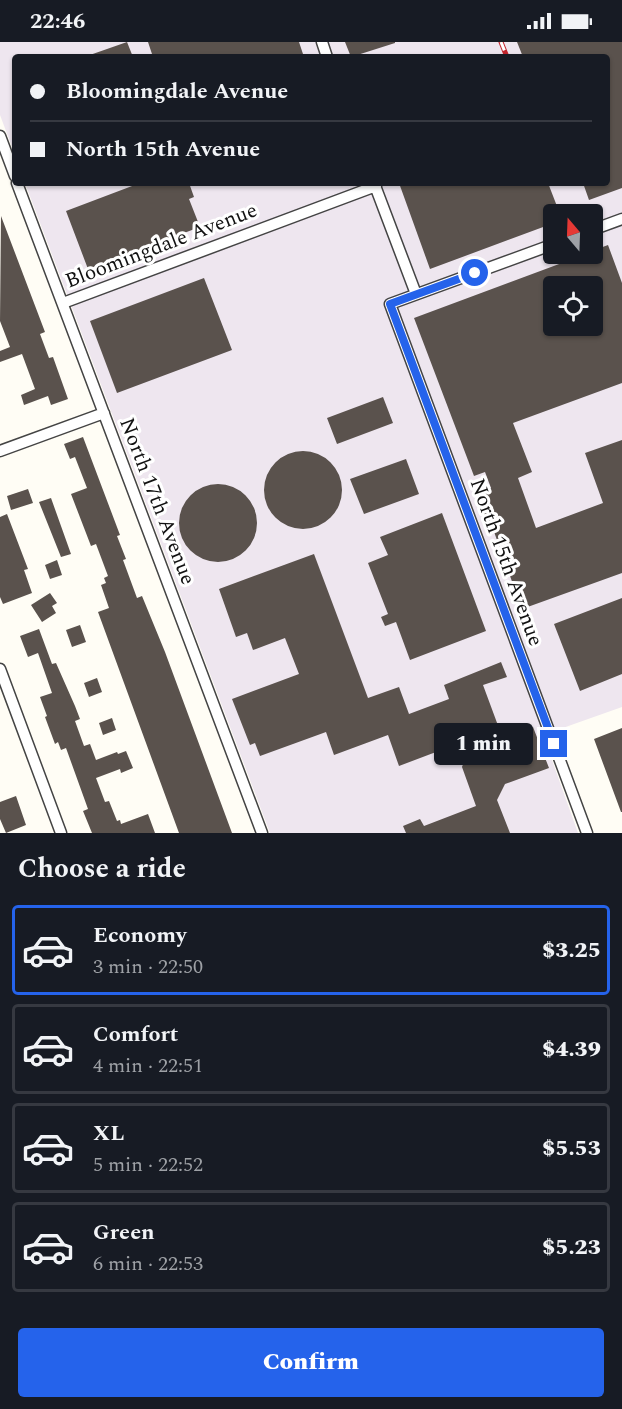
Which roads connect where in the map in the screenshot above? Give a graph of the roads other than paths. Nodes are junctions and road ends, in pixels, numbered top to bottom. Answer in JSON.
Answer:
{"nodes":[{"id":1,"x":0,"y":136,"type":"edge"},
{"id":2,"x":12,"y":169,"type":"edge"},
{"id":3,"x":18,"y":186,"type":"edge"},
{"id":4,"x":370,"y":186,"type":"edge"},
{"id":5,"x":376,"y":186,"type":"edge"},
{"id":6,"x":622,"y":219,"type":"edge"},
{"id":7,"x":603,"y":226,"type":"edge"},
{"id":8,"x":543,"y":248,"type":"edge"},
{"id":9,"x":416,"y":294,"type":"junction"},
{"id":10,"x":63,"y":303,"type":"junction"},
{"id":11,"x":104,"y":413,"type":"junction"},
{"id":12,"x":0,"y":451,"type":"edge"},
{"id":13,"x":0,"y":669,"type":"edge"},
{"id":14,"x":61,"y":833,"type":"edge"},
{"id":15,"x":262,"y":833,"type":"edge"},
{"id":16,"x":587,"y":833,"type":"edge"}],
"edges":[{"from":1,"to":2,"type":"street"},
{"from":3,"to":10,"type":"street","name":"North 17th Avenue"},
{"from":4,"to":10,"type":"street","name":"Bloomingdale Avenue"},
{"from":5,"to":9,"type":"street"},
{"from":6,"to":7,"type":"street"},
{"from":8,"to":9,"type":"street"},
{"from":9,"to":16,"type":"street","name":"North 15th Avenue"},
{"from":10,"to":11,"type":"street","name":"North 17th Avenue"},
{"from":11,"to":12,"type":"street"},
{"from":11,"to":15,"type":"street","name":"North 17th Avenue"},
{"from":13,"to":14,"type":"street"}]}
